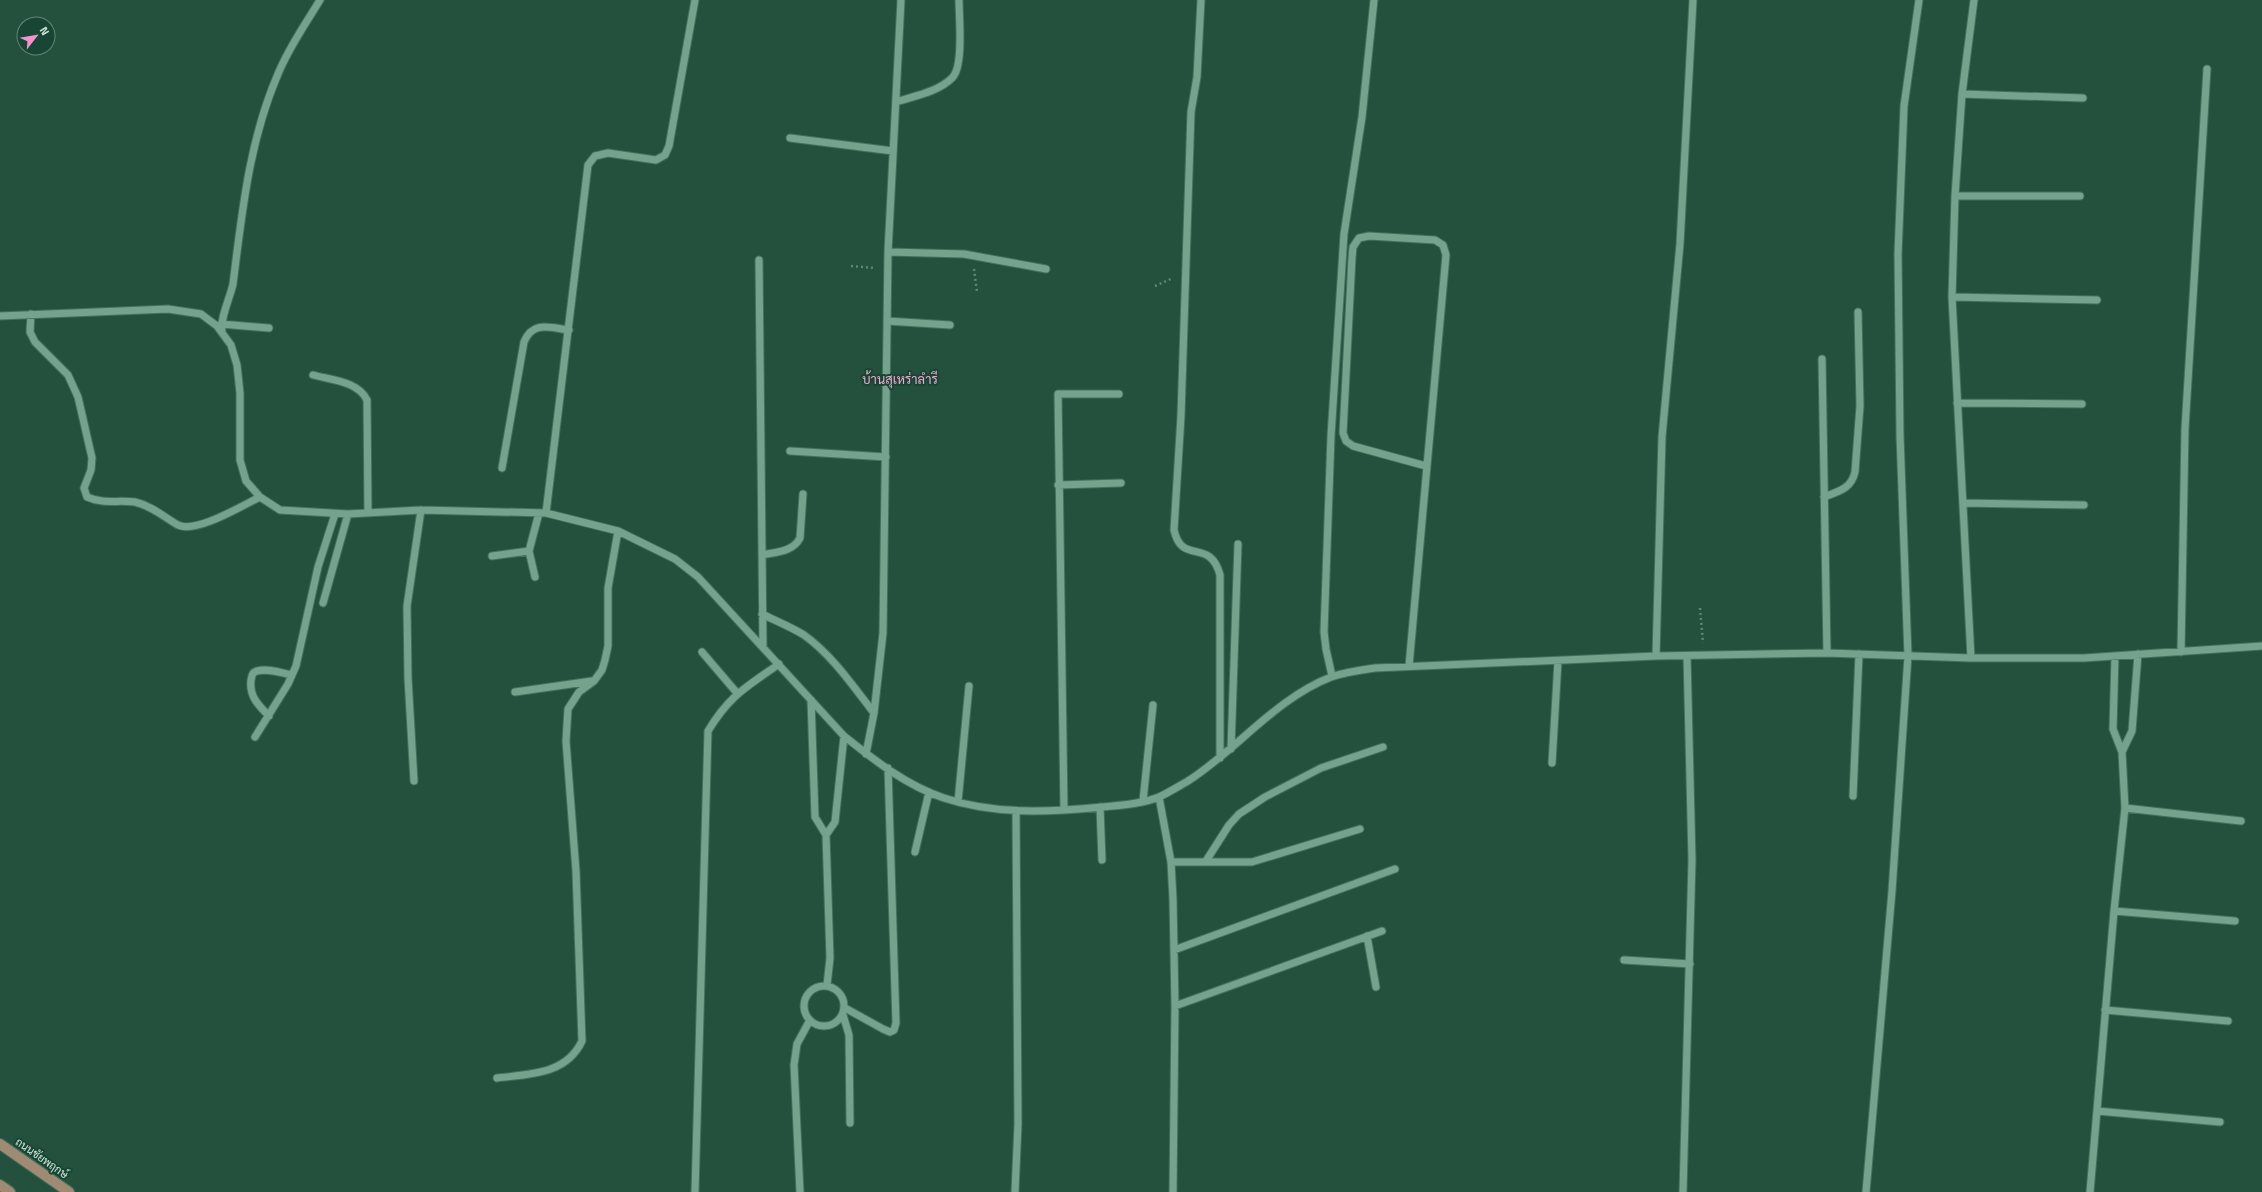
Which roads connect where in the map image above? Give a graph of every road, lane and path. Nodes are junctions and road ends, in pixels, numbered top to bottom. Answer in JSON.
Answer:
{"nodes":[{"id":1,"x":320,"y":0,"type":"edge"},
{"id":2,"x":695,"y":0,"type":"edge"},
{"id":3,"x":901,"y":0,"type":"edge"},
{"id":4,"x":960,"y":0,"type":"edge"},
{"id":5,"x":1201,"y":0,"type":"edge"},
{"id":6,"x":1374,"y":0,"type":"edge"},
{"id":7,"x":1693,"y":0,"type":"edge"},
{"id":8,"x":1919,"y":0,"type":"edge"},
{"id":9,"x":1974,"y":0,"type":"edge"},
{"id":10,"x":2207,"y":69,"type":"dead end"},
{"id":11,"x":1962,"y":94,"type":"junction"},
{"id":12,"x":2083,"y":98,"type":"dead end"},
{"id":13,"x":896,"y":102,"type":"junction"},
{"id":14,"x":790,"y":138,"type":"dead end"},
{"id":15,"x":893,"y":151,"type":"junction"},
{"id":16,"x":1955,"y":196,"type":"junction"},
{"id":17,"x":2080,"y":196,"type":"dead end"},
{"id":18,"x":888,"y":252,"type":"junction"},
{"id":19,"x":972,"y":256,"type":"junction"},
{"id":20,"x":759,"y":260,"type":"dead end"},
{"id":21,"x":851,"y":266,"type":"dead end"},
{"id":22,"x":887,"y":269,"type":"junction"},
{"id":23,"x":1046,"y":269,"type":"dead end"},
{"id":24,"x":1184,"y":273,"type":"junction"},
{"id":25,"x":1155,"y":286,"type":"dead end"},
{"id":26,"x":977,"y":292,"type":"dead end"},
{"id":27,"x":1952,"y":297,"type":"junction"},
{"id":28,"x":2097,"y":300,"type":"dead end"},
{"id":29,"x":1858,"y":312,"type":"dead end"},
{"id":30,"x":31,"y":314,"type":"junction"},
{"id":31,"x":0,"y":316,"type":"edge"},
{"id":32,"x":887,"y":321,"type":"junction"},
{"id":33,"x":221,"y":324,"type":"junction"},
{"id":34,"x":950,"y":325,"type":"dead end"},
{"id":35,"x":269,"y":328,"type":"dead end"},
{"id":36,"x":569,"y":330,"type":"junction"},
{"id":37,"x":222,"y":333,"type":"junction"},
{"id":38,"x":1822,"y":359,"type":"dead end"},
{"id":39,"x":313,"y":375,"type":"dead end"},
{"id":40,"x":1119,"y":394,"type":"dead end"},
{"id":41,"x":1957,"y":403,"type":"junction"},
{"id":42,"x":2082,"y":404,"type":"dead end"},
{"id":43,"x":790,"y":451,"type":"dead end"},
{"id":44,"x":886,"y":457,"type":"junction"},
{"id":45,"x":1426,"y":466,"type":"junction"},
{"id":46,"x":502,"y":468,"type":"dead end"},
{"id":47,"x":1121,"y":483,"type":"dead end"},
{"id":48,"x":1058,"y":485,"type":"junction"},
{"id":49,"x":803,"y":494,"type":"dead end"},
{"id":50,"x":260,"y":497,"type":"junction"},
{"id":51,"x":1824,"y":497,"type":"junction"},
{"id":52,"x":1962,"y":503,"type":"junction"},
{"id":53,"x":2084,"y":505,"type":"dead end"},
{"id":54,"x":421,"y":510,"type":"junction"},
{"id":55,"x":368,"y":513,"type":"junction"},
{"id":56,"x":542,"y":513,"type":"junction"},
{"id":57,"x":335,"y":514,"type":"junction"},
{"id":58,"x":348,"y":514,"type":"junction"},
{"id":59,"x":618,"y":531,"type":"junction"},
{"id":60,"x":1238,"y":544,"type":"dead end"},
{"id":61,"x":529,"y":551,"type":"junction"},
{"id":62,"x":762,"y":555,"type":"junction"},
{"id":63,"x":492,"y":556,"type":"dead end"},
{"id":64,"x":535,"y":577,"type":"dead end"},
{"id":65,"x":324,"y":603,"type":"dead end"},
{"id":66,"x":1700,"y":608,"type":"dead end"},
{"id":67,"x":762,"y":614,"type":"junction"},
{"id":68,"x":2262,"y":646,"type":"edge"},
{"id":69,"x":763,"y":647,"type":"junction"},
{"id":70,"x":702,"y":652,"type":"dead end"},
{"id":71,"x":2181,"y":652,"type":"junction"},
{"id":72,"x":1827,"y":653,"type":"junction"},
{"id":73,"x":1859,"y":654,"type":"junction"},
{"id":74,"x":2138,"y":654,"type":"junction"},
{"id":75,"x":1656,"y":656,"type":"junction"},
{"id":76,"x":1688,"y":656,"type":"junction"},
{"id":77,"x":1704,"y":656,"type":"junction"},
{"id":78,"x":1908,"y":656,"type":"junction"},
{"id":79,"x":2115,"y":656,"type":"junction"},
{"id":80,"x":1971,"y":658,"type":"junction"},
{"id":81,"x":1558,"y":660,"type":"junction"},
{"id":82,"x":779,"y":664,"type":"junction"},
{"id":83,"x":1409,"y":666,"type":"junction"},
{"id":84,"x":292,"y":675,"type":"junction"},
{"id":85,"x":1332,"y":676,"type":"junction"},
{"id":86,"x":594,"y":681,"type":"junction"},
{"id":87,"x":969,"y":686,"type":"dead end"},
{"id":88,"x":514,"y":692,"type":"dead end"},
{"id":89,"x":737,"y":693,"type":"junction"},
{"id":90,"x":811,"y":700,"type":"junction"},
{"id":91,"x":1153,"y":705,"type":"dead end"},
{"id":92,"x":874,"y":713,"type":"junction"},
{"id":93,"x":269,"y":716,"type":"junction"},
{"id":94,"x":844,"y":736,"type":"junction"},
{"id":95,"x":255,"y":737,"type":"dead end"},
{"id":96,"x":1383,"y":747,"type":"dead end"},
{"id":97,"x":1230,"y":749,"type":"junction"},
{"id":98,"x":2122,"y":752,"type":"junction"},
{"id":99,"x":866,"y":754,"type":"junction"},
{"id":100,"x":1220,"y":758,"type":"junction"},
{"id":101,"x":1552,"y":763,"type":"dead end"},
{"id":102,"x":888,"y":768,"type":"junction"},
{"id":103,"x":414,"y":781,"type":"dead end"},
{"id":104,"x":929,"y":792,"type":"junction"},
{"id":105,"x":1853,"y":796,"type":"dead end"},
{"id":106,"x":1158,"y":797,"type":"junction"},
{"id":107,"x":1143,"y":801,"type":"junction"},
{"id":108,"x":958,"y":802,"type":"junction"},
{"id":109,"x":1100,"y":807,"type":"junction"},
{"id":110,"x":2125,"y":808,"type":"junction"},
{"id":111,"x":1064,"y":810,"type":"junction"},
{"id":112,"x":1016,"y":811,"type":"junction"},
{"id":113,"x":2241,"y":821,"type":"dead end"},
{"id":114,"x":1360,"y":829,"type":"dead end"},
{"id":115,"x":826,"y":835,"type":"junction"},
{"id":116,"x":915,"y":852,"type":"dead end"},
{"id":117,"x":1102,"y":860,"type":"dead end"},
{"id":118,"x":1206,"y":861,"type":"junction"},
{"id":119,"x":1171,"y":862,"type":"junction"},
{"id":120,"x":1395,"y":869,"type":"dead end"},
{"id":121,"x":2114,"y":911,"type":"junction"},
{"id":122,"x":2235,"y":921,"type":"dead end"},
{"id":123,"x":1382,"y":931,"type":"dead end"},
{"id":124,"x":1367,"y":936,"type":"junction"},
{"id":125,"x":1174,"y":950,"type":"junction"},
{"id":126,"x":1624,"y":960,"type":"dead end"},
{"id":127,"x":1690,"y":964,"type":"junction"},
{"id":128,"x":827,"y":985,"type":"junction"},
{"id":129,"x":1376,"y":987,"type":"dead end"},
{"id":130,"x":1175,"y":1006,"type":"junction"},
{"id":131,"x":845,"y":1008,"type":"junction"},
{"id":132,"x":2105,"y":1010,"type":"junction"},
{"id":133,"x":843,"y":1015,"type":"junction"},
{"id":134,"x":810,"y":1020,"type":"junction"},
{"id":135,"x":2228,"y":1021,"type":"dead end"},
{"id":136,"x":497,"y":1078,"type":"dead end"},
{"id":137,"x":2097,"y":1111,"type":"junction"},
{"id":138,"x":2220,"y":1122,"type":"dead end"},
{"id":139,"x":850,"y":1123,"type":"dead end"},
{"id":140,"x":0,"y":1144,"type":"edge"},
{"id":141,"x":0,"y":1185,"type":"edge"},
{"id":142,"x":10,"y":1192,"type":"edge"},
{"id":143,"x":70,"y":1192,"type":"edge"},
{"id":144,"x":695,"y":1192,"type":"edge"},
{"id":145,"x":800,"y":1192,"type":"edge"},
{"id":146,"x":1015,"y":1192,"type":"edge"},
{"id":147,"x":1173,"y":1192,"type":"edge"},
{"id":148,"x":1682,"y":1192,"type":"edge"},
{"id":149,"x":1866,"y":1192,"type":"edge"},
{"id":150,"x":2090,"y":1192,"type":"edge"}],
"edges":[{"from":1,"to":33,"type":"street"},
{"from":2,"to":36,"type":"street"},
{"from":3,"to":13,"type":"street"},
{"from":4,"to":13,"type":"street"},
{"from":5,"to":24,"type":"street"},
{"from":6,"to":85,"type":"street"},
{"from":7,"to":75,"type":"street"},
{"from":8,"to":78,"type":"street"},
{"from":9,"to":11,"type":"street"},
{"from":10,"to":71,"type":"street"},
{"from":11,"to":12,"type":"street"},
{"from":11,"to":16,"type":"street"},
{"from":13,"to":15,"type":"street"},
{"from":14,"to":15,"type":"street"},
{"from":15,"to":18,"type":"street"},
{"from":16,"to":17,"type":"street"},
{"from":16,"to":27,"type":"street"},
{"from":18,"to":19,"type":"street"},
{"from":18,"to":22,"type":"street"},
{"from":19,"to":23,"type":"street"},
{"from":19,"to":26,"type":"path"},
{"from":20,"to":62,"type":"street"},
{"from":21,"to":22,"type":"path"},
{"from":22,"to":32,"type":"street"},
{"from":24,"to":25,"type":"path"},
{"from":24,"to":100,"type":"street"},
{"from":27,"to":28,"type":"street"},
{"from":27,"to":41,"type":"street"},
{"from":29,"to":51,"type":"street"},
{"from":30,"to":31,"type":"street"},
{"from":30,"to":37,"type":"street"},
{"from":30,"to":50,"type":"street"},
{"from":32,"to":34,"type":"street"},
{"from":32,"to":44,"type":"street"},
{"from":33,"to":35,"type":"street"},
{"from":33,"to":37,"type":"street"},
{"from":36,"to":46,"type":"street"},
{"from":36,"to":56,"type":"street"},
{"from":37,"to":50,"type":"street"},
{"from":38,"to":51,"type":"street"},
{"from":39,"to":55,"type":"street"},
{"from":40,"to":48,"type":"street"},
{"from":41,"to":42,"type":"street"},
{"from":41,"to":52,"type":"street"},
{"from":43,"to":44,"type":"street"},
{"from":44,"to":92,"type":"street"},
{"from":45,"to":45,"type":"street"},
{"from":45,"to":83,"type":"street"},
{"from":47,"to":48,"type":"street"},
{"from":48,"to":111,"type":"street"},
{"from":49,"to":62,"type":"street"},
{"from":50,"to":57,"type":"street"},
{"from":51,"to":72,"type":"street"},
{"from":52,"to":53,"type":"street"},
{"from":52,"to":80,"type":"street"},
{"from":54,"to":55,"type":"street"},
{"from":54,"to":56,"type":"street"},
{"from":54,"to":103,"type":"street"},
{"from":55,"to":58,"type":"street"},
{"from":56,"to":59,"type":"street"},
{"from":56,"to":61,"type":"street"},
{"from":57,"to":58,"type":"street"},
{"from":57,"to":84,"type":"street"},
{"from":58,"to":65,"type":"street"},
{"from":59,"to":69,"type":"street"},
{"from":59,"to":86,"type":"street"},
{"from":60,"to":97,"type":"street"},
{"from":61,"to":63,"type":"street"},
{"from":61,"to":64,"type":"street"},
{"from":62,"to":67,"type":"street"},
{"from":66,"to":77,"type":"path"},
{"from":67,"to":69,"type":"street"},
{"from":67,"to":92,"type":"street"},
{"from":68,"to":71,"type":"street"},
{"from":69,"to":82,"type":"street"},
{"from":70,"to":89,"type":"street"},
{"from":71,"to":74,"type":"street"},
{"from":72,"to":73,"type":"street"},
{"from":72,"to":77,"type":"street"},
{"from":73,"to":78,"type":"street"},
{"from":73,"to":105,"type":"street"},
{"from":74,"to":79,"type":"street"},
{"from":74,"to":98,"type":"street"},
{"from":75,"to":76,"type":"street"},
{"from":75,"to":81,"type":"street"},
{"from":76,"to":77,"type":"street"},
{"from":76,"to":127,"type":"street"},
{"from":78,"to":80,"type":"street"},
{"from":78,"to":149,"type":"street"},
{"from":79,"to":80,"type":"street"},
{"from":79,"to":98,"type":"street"},
{"from":81,"to":83,"type":"street"},
{"from":81,"to":101,"type":"street"},
{"from":82,"to":89,"type":"street"},
{"from":82,"to":90,"type":"street"},
{"from":83,"to":85,"type":"street"},
{"from":84,"to":93,"type":"street"},
{"from":84,"to":93,"type":"street"},
{"from":85,"to":97,"type":"street"},
{"from":86,"to":88,"type":"street"},
{"from":86,"to":136,"type":"street"},
{"from":87,"to":108,"type":"street"},
{"from":89,"to":144,"type":"street"},
{"from":90,"to":94,"type":"street"},
{"from":90,"to":115,"type":"street"},
{"from":91,"to":107,"type":"street"},
{"from":92,"to":99,"type":"street"},
{"from":93,"to":95,"type":"street"},
{"from":94,"to":99,"type":"street"},
{"from":94,"to":115,"type":"street"},
{"from":96,"to":118,"type":"street"},
{"from":97,"to":100,"type":"street"},
{"from":98,"to":110,"type":"street"},
{"from":99,"to":102,"type":"street"},
{"from":100,"to":106,"type":"street"},
{"from":102,"to":104,"type":"street"},
{"from":102,"to":131,"type":"street"},
{"from":104,"to":108,"type":"street"},
{"from":104,"to":116,"type":"street"},
{"from":106,"to":107,"type":"street"},
{"from":106,"to":119,"type":"street"},
{"from":107,"to":109,"type":"street"},
{"from":108,"to":112,"type":"street"},
{"from":109,"to":111,"type":"street"},
{"from":109,"to":117,"type":"street"},
{"from":110,"to":113,"type":"street"},
{"from":110,"to":121,"type":"street"},
{"from":111,"to":112,"type":"street"},
{"from":112,"to":146,"type":"street"},
{"from":114,"to":118,"type":"street"},
{"from":115,"to":128,"type":"street"},
{"from":118,"to":119,"type":"street"},
{"from":119,"to":125,"type":"street"},
{"from":120,"to":125,"type":"street"},
{"from":121,"to":122,"type":"street"},
{"from":121,"to":132,"type":"street"},
{"from":123,"to":124,"type":"street"},
{"from":124,"to":129,"type":"street"},
{"from":124,"to":130,"type":"street"},
{"from":125,"to":130,"type":"street"},
{"from":126,"to":127,"type":"street"},
{"from":127,"to":148,"type":"street"},
{"from":128,"to":131,"type":"street"},
{"from":128,"to":134,"type":"street"},
{"from":130,"to":147,"type":"street"},
{"from":131,"to":133,"type":"street"},
{"from":132,"to":135,"type":"street"},
{"from":132,"to":137,"type":"street"},
{"from":133,"to":134,"type":"street"},
{"from":133,"to":139,"type":"street"},
{"from":134,"to":145,"type":"street"},
{"from":137,"to":138,"type":"street"},
{"from":137,"to":150,"type":"street"},
{"from":140,"to":143,"type":"main road","name":"ถนนชัยพฤกษ์"},
{"from":141,"to":142,"type":"main road"}]}
